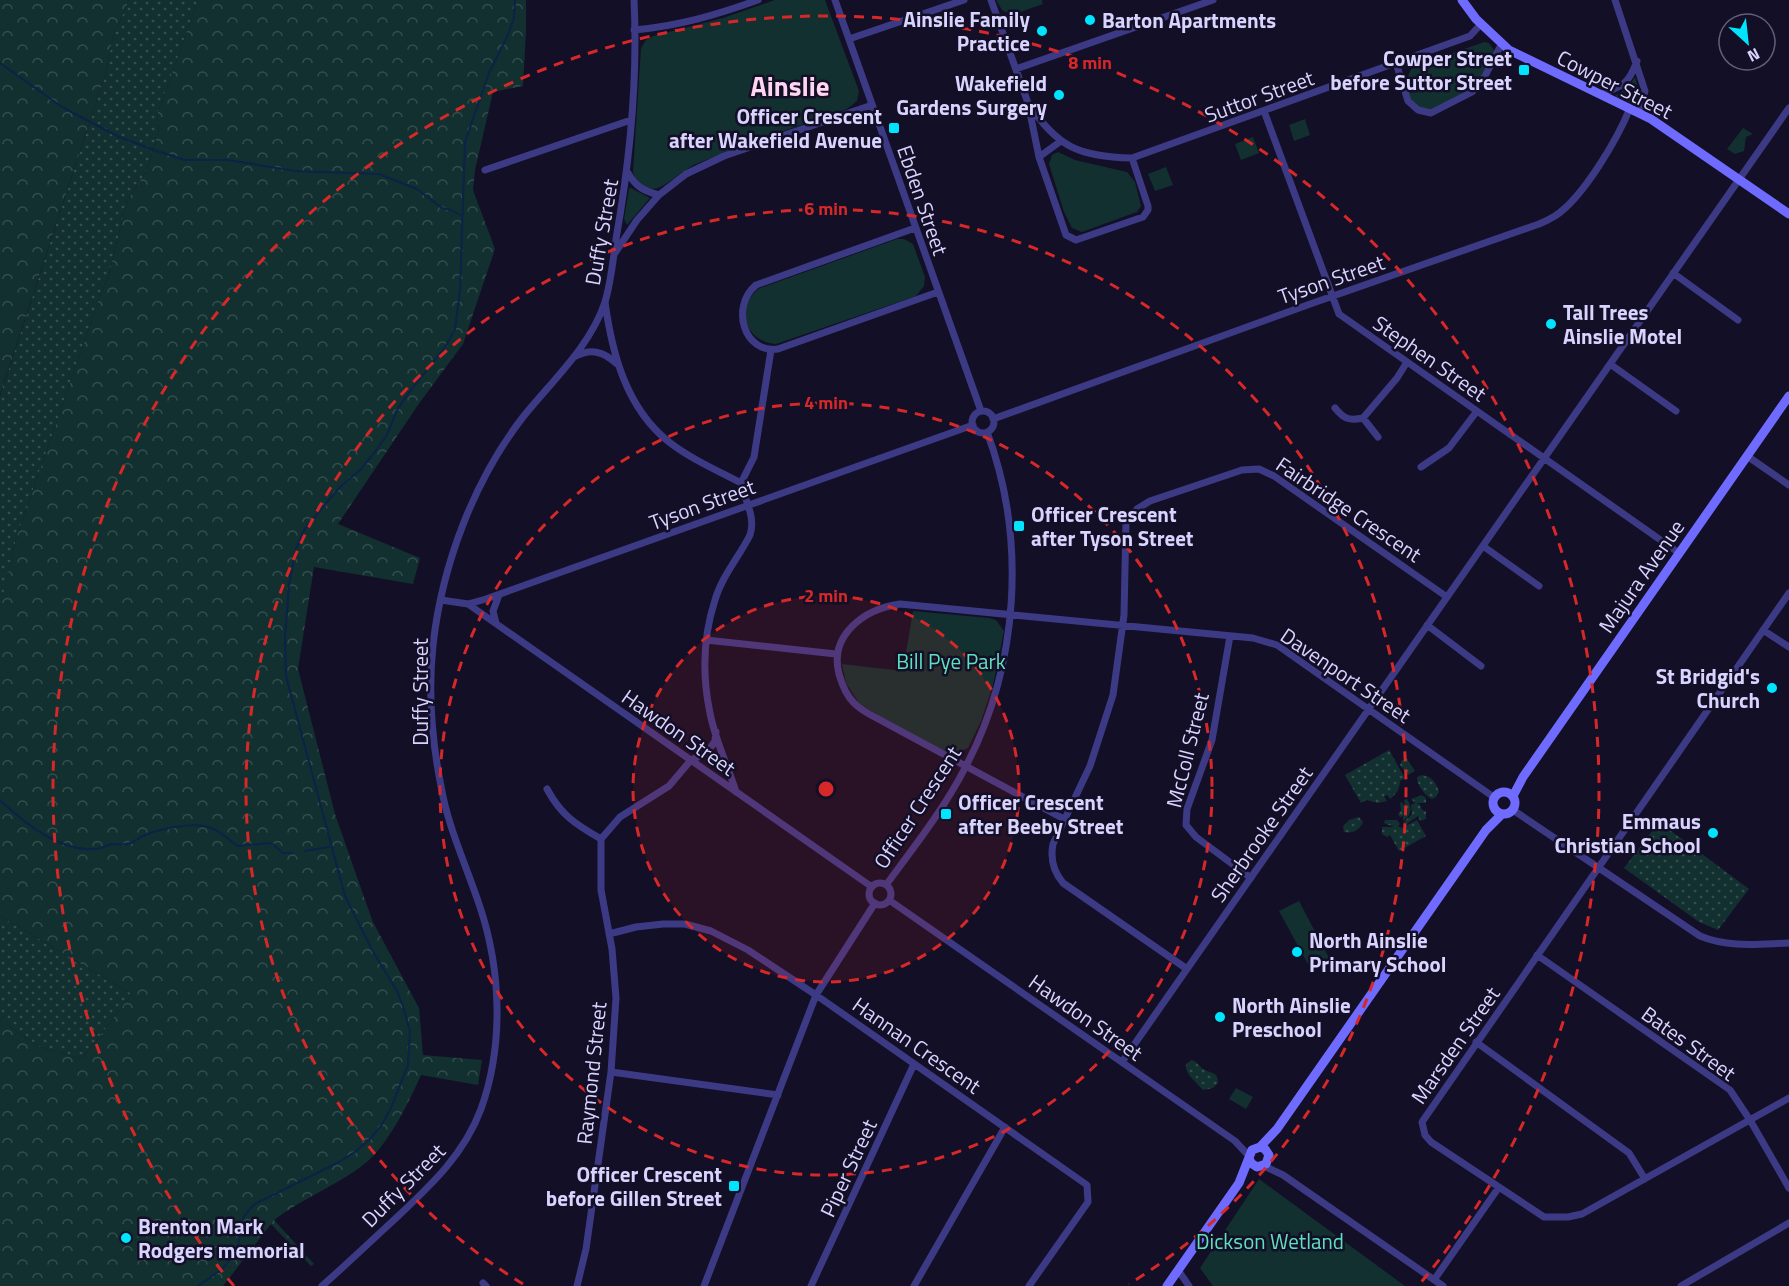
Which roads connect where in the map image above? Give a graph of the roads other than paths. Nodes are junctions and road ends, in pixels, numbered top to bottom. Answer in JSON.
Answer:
{"nodes":[{"id":1,"x":634,"y":0,"type":"edge"},
{"id":2,"x":758,"y":0,"type":"edge"},
{"id":3,"x":835,"y":0,"type":"edge"},
{"id":4,"x":964,"y":0,"type":"edge"},
{"id":5,"x":991,"y":0,"type":"edge"},
{"id":6,"x":1212,"y":0,"type":"edge"},
{"id":7,"x":1462,"y":0,"type":"edge"},
{"id":8,"x":1615,"y":0,"type":"edge"},
{"id":9,"x":1481,"y":24,"type":"junction"},
{"id":10,"x":634,"y":30,"type":"junction"},
{"id":11,"x":849,"y":39,"type":"junction"},
{"id":12,"x":1502,"y":43,"type":"junction"},
{"id":13,"x":1637,"y":61,"type":"junction"},
{"id":14,"x":1396,"y":63,"type":"junction"},
{"id":15,"x":1016,"y":69,"type":"junction"},
{"id":16,"x":1600,"y":94,"type":"junction"},
{"id":17,"x":1028,"y":103,"type":"junction"},
{"id":18,"x":872,"y":105,"type":"junction"},
{"id":19,"x":1630,"y":108,"type":"junction"},
{"id":20,"x":1789,"y":108,"type":"edge"},
{"id":21,"x":1264,"y":111,"type":"junction"},
{"id":22,"x":1640,"y":113,"type":"junction"},
{"id":23,"x":631,"y":120,"type":"junction"},
{"id":24,"x":1061,"y":141,"type":"junction"},
{"id":25,"x":1038,"y":158,"type":"junction"},
{"id":26,"x":1132,"y":158,"type":"junction"},
{"id":27,"x":485,"y":170,"type":"dead end"},
{"id":28,"x":628,"y":172,"type":"junction"},
{"id":29,"x":1739,"y":179,"type":"junction"},
{"id":30,"x":659,"y":195,"type":"junction"},
{"id":31,"x":1789,"y":214,"type":"edge"},
{"id":32,"x":915,"y":228,"type":"junction"},
{"id":33,"x":614,"y":255,"type":"junction"},
{"id":34,"x":1674,"y":273,"type":"junction"},
{"id":35,"x":938,"y":292,"type":"junction"},
{"id":36,"x":1331,"y":297,"type":"junction"},
{"id":37,"x":605,"y":302,"type":"junction"},
{"id":38,"x":1738,"y":320,"type":"dead end"},
{"id":39,"x":771,"y":350,"type":"junction"},
{"id":40,"x":574,"y":357,"type":"junction"},
{"id":41,"x":1407,"y":362,"type":"junction"},
{"id":42,"x":617,"y":364,"type":"junction"},
{"id":43,"x":1610,"y":364,"type":"junction"},
{"id":44,"x":1789,"y":396,"type":"edge"},
{"id":45,"x":1335,"y":408,"type":"dead end"},
{"id":46,"x":981,"y":411,"type":"junction"},
{"id":47,"x":1477,"y":411,"type":"junction"},
{"id":48,"x":1676,"y":411,"type":"dead end"},
{"id":49,"x":993,"y":418,"type":"junction"},
{"id":50,"x":1363,"y":418,"type":"junction"},
{"id":51,"x":973,"y":425,"type":"junction"},
{"id":52,"x":987,"y":432,"type":"junction"},
{"id":53,"x":1378,"y":437,"type":"dead end"},
{"id":54,"x":1747,"y":456,"type":"junction"},
{"id":55,"x":1544,"y":458,"type":"junction"},
{"id":56,"x":1421,"y":467,"type":"dead end"},
{"id":57,"x":741,"y":483,"type":"junction"},
{"id":58,"x":1789,"y":485,"type":"edge"},
{"id":59,"x":747,"y":505,"type":"junction"},
{"id":60,"x":1483,"y":546,"type":"junction"},
{"id":61,"x":1679,"y":553,"type":"junction"},
{"id":62,"x":1539,"y":586,"type":"dead end"},
{"id":63,"x":1789,"y":593,"type":"edge"},
{"id":64,"x":499,"y":595,"type":"junction"},
{"id":65,"x":1447,"y":597,"type":"junction"},
{"id":66,"x":441,"y":600,"type":"junction"},
{"id":67,"x":468,"y":604,"type":"junction"},
{"id":68,"x":1014,"y":615,"type":"junction"},
{"id":69,"x":496,"y":624,"type":"junction"},
{"id":70,"x":1427,"y":625,"type":"junction"},
{"id":71,"x":1123,"y":626,"type":"junction"},
{"id":72,"x":1763,"y":630,"type":"junction"},
{"id":73,"x":1230,"y":636,"type":"junction"},
{"id":74,"x":706,"y":640,"type":"junction"},
{"id":75,"x":1789,"y":647,"type":"edge"},
{"id":76,"x":836,"y":654,"type":"junction"},
{"id":77,"x":1480,"y":666,"type":"dead end"},
{"id":78,"x":1369,"y":709,"type":"junction"},
{"id":79,"x":716,"y":732,"type":"junction"},
{"id":80,"x":691,"y":760,"type":"junction"},
{"id":81,"x":966,"y":766,"type":"junction"},
{"id":82,"x":547,"y":789,"type":"dead end"},
{"id":83,"x":736,"y":792,"type":"junction"},
{"id":84,"x":1504,"y":795,"type":"junction"},
{"id":85,"x":1513,"y":810,"type":"junction"},
{"id":86,"x":1498,"y":811,"type":"junction"},
{"id":87,"x":1064,"y":819,"type":"junction"},
{"id":88,"x":601,"y":839,"type":"junction"},
{"id":89,"x":1597,"y":868,"type":"junction"},
{"id":90,"x":1251,"y":878,"type":"junction"},
{"id":91,"x":886,"y":885,"type":"junction"},
{"id":92,"x":872,"y":887,"type":"junction"},
{"id":93,"x":889,"y":900,"type":"junction"},
{"id":94,"x":875,"y":903,"type":"junction"},
{"id":95,"x":609,"y":934,"type":"junction"},
{"id":96,"x":1789,"y":943,"type":"edge"},
{"id":97,"x":1537,"y":955,"type":"junction"},
{"id":98,"x":1187,"y":969,"type":"junction"},
{"id":99,"x":816,"y":995,"type":"junction"},
{"id":100,"x":1476,"y":1042,"type":"junction"},
{"id":101,"x":1122,"y":1062,"type":"junction"},
{"id":102,"x":914,"y":1064,"type":"junction"},
{"id":103,"x":611,"y":1072,"type":"junction"},
{"id":104,"x":778,"y":1095,"type":"junction"},
{"id":105,"x":1789,"y":1098,"type":"edge"},
{"id":106,"x":1750,"y":1120,"type":"junction"},
{"id":107,"x":1005,"y":1127,"type":"junction"},
{"id":108,"x":1276,"y":1129,"type":"junction"},
{"id":109,"x":1253,"y":1152,"type":"junction"},
{"id":110,"x":1266,"y":1161,"type":"junction"},
{"id":111,"x":1645,"y":1179,"type":"junction"},
{"id":112,"x":1239,"y":1183,"type":"junction"},
{"id":113,"x":1499,"y":1187,"type":"junction"},
{"id":114,"x":1789,"y":1188,"type":"edge"},
{"id":115,"x":1789,"y":1223,"type":"edge"},
{"id":116,"x":1178,"y":1270,"type":"junction"},
{"id":117,"x":329,"y":1280,"type":"junction"},
{"id":118,"x":1434,"y":1280,"type":"junction"},
{"id":119,"x":322,"y":1286,"type":"edge"},
{"id":120,"x":336,"y":1286,"type":"edge"},
{"id":121,"x":577,"y":1286,"type":"edge"},
{"id":122,"x":705,"y":1286,"type":"edge"},
{"id":123,"x":812,"y":1286,"type":"edge"},
{"id":124,"x":914,"y":1286,"type":"edge"},
{"id":125,"x":1029,"y":1286,"type":"edge"},
{"id":126,"x":1167,"y":1286,"type":"edge"},
{"id":127,"x":1189,"y":1286,"type":"edge"},
{"id":128,"x":1443,"y":1286,"type":"edge"},
{"id":129,"x":1681,"y":1286,"type":"edge"}],
"edges":[{"from":1,"to":10,"type":"street","name":"Duffy Street"},
{"from":2,"to":10,"type":"street"},
{"from":3,"to":11,"type":"street","name":"Ebden Street"},
{"from":4,"to":11,"type":"street"},
{"from":5,"to":15,"type":"street"},
{"from":6,"to":15,"type":"street"},
{"from":7,"to":9,"type":"main road","name":"Cowper Street"},
{"from":8,"to":13,"type":"street"},
{"from":9,"to":12,"type":"main road","name":"Cowper Street"},
{"from":9,"to":14,"type":"street","name":"Suttor Street"},
{"from":10,"to":23,"type":"street","name":"Duffy Street"},
{"from":11,"to":18,"type":"street","name":"Ebden Street"},
{"from":12,"to":14,"type":"street"},
{"from":12,"to":16,"type":"main road","name":"Cowper Street"},
{"from":13,"to":16,"type":"street"},
{"from":13,"to":22,"type":"street"},
{"from":14,"to":21,"type":"street","name":"Suttor Street"},
{"from":15,"to":17,"type":"street"},
{"from":16,"to":19,"type":"main road","name":"Cowper Street"},
{"from":17,"to":24,"type":"street","name":"Suttor Street"},
{"from":17,"to":25,"type":"street"},
{"from":18,"to":30,"type":"street"},
{"from":18,"to":32,"type":"street","name":"Ebden Street"},
{"from":19,"to":22,"type":"main road","name":"Cowper Street"},
{"from":19,"to":36,"type":"street","name":"Tyson Street"},
{"from":20,"to":29,"type":"street","name":"Sherbrooke Street"},
{"from":21,"to":26,"type":"street","name":"Suttor Street"},
{"from":21,"to":36,"type":"street","name":"Stephen Street"},
{"from":22,"to":29,"type":"main road","name":"Cowper Street"},
{"from":23,"to":27,"type":"street"},
{"from":23,"to":28,"type":"street","name":"Duffy Street"},
{"from":24,"to":25,"type":"street"},
{"from":24,"to":26,"type":"street","name":"Suttor Street"},
{"from":25,"to":26,"type":"street"},
{"from":28,"to":30,"type":"street"},
{"from":28,"to":33,"type":"street","name":"Duffy Street"},
{"from":29,"to":31,"type":"main road","name":"Cowper Street"},
{"from":29,"to":34,"type":"street","name":"Sherbrooke Street"},
{"from":30,"to":33,"type":"street"},
{"from":32,"to":35,"type":"street","name":"Ebden Street"},
{"from":32,"to":39,"type":"street"},
{"from":33,"to":37,"type":"street","name":"Duffy Street"},
{"from":34,"to":38,"type":"street"},
{"from":34,"to":43,"type":"street","name":"Sherbrooke Street"},
{"from":35,"to":39,"type":"street"},
{"from":35,"to":46,"type":"street","name":"Ebden Street"},
{"from":36,"to":41,"type":"street","name":"Stephen Street"},
{"from":36,"to":49,"type":"street","name":"Tyson Street"},
{"from":37,"to":40,"type":"street","name":"Duffy Street"},
{"from":37,"to":42,"type":"street"},
{"from":39,"to":57,"type":"street"},
{"from":40,"to":42,"type":"street"},
{"from":40,"to":66,"type":"street","name":"Duffy Street"},
{"from":41,"to":47,"type":"street","name":"Stephen Street"},
{"from":41,"to":50,"type":"street"},
{"from":42,"to":57,"type":"street"},
{"from":43,"to":48,"type":"street"},
{"from":43,"to":55,"type":"street","name":"Sherbrooke Street"},
{"from":44,"to":54,"type":"main road","name":"Majura Avenue"},
{"from":45,"to":50,"type":"street"},
{"from":46,"to":49,"type":"street"},
{"from":46,"to":51,"type":"street"},
{"from":47,"to":55,"type":"street","name":"Stephen Street"},
{"from":47,"to":56,"type":"street"},
{"from":49,"to":52,"type":"street"},
{"from":50,"to":53,"type":"street"},
{"from":51,"to":52,"type":"street"},
{"from":51,"to":59,"type":"street","name":"Tyson Street"},
{"from":52,"to":68,"type":"street","name":"Officer Crescent"},
{"from":54,"to":58,"type":"street"},
{"from":54,"to":61,"type":"main road","name":"Majura Avenue"},
{"from":55,"to":60,"type":"street","name":"Sherbrooke Street"},
{"from":55,"to":61,"type":"street","name":"Stephen Street"},
{"from":57,"to":59,"type":"street"},
{"from":59,"to":64,"type":"street","name":"Tyson Street"},
{"from":59,"to":74,"type":"street"},
{"from":60,"to":62,"type":"street"},
{"from":60,"to":65,"type":"street","name":"Sherbrooke Street"},
{"from":61,"to":84,"type":"main road","name":"Majura Avenue"},
{"from":63,"to":72,"type":"street","name":"Marsden Street"},
{"from":64,"to":67,"type":"street","name":"Tyson Street"},
{"from":64,"to":69,"type":"street"},
{"from":65,"to":70,"type":"street","name":"Sherbrooke Street"},
{"from":65,"to":71,"type":"street","name":"Fairbridge Crescent"},
{"from":66,"to":67,"type":"street","name":"Tyson Street"},
{"from":66,"to":117,"type":"street","name":"Duffy Street"},
{"from":67,"to":69,"type":"street","name":"Hawdon Street"},
{"from":68,"to":71,"type":"street","name":"Davenport Street"},
{"from":68,"to":76,"type":"street","name":"Davenport Street"},
{"from":68,"to":81,"type":"street","name":"Officer Crescent"},
{"from":69,"to":80,"type":"street","name":"Hawdon Street"},
{"from":70,"to":77,"type":"street"},
{"from":70,"to":78,"type":"street","name":"Sherbrooke Street"},
{"from":71,"to":73,"type":"street","name":"Davenport Street"},
{"from":71,"to":87,"type":"street","name":"Fairbridge Crescent"},
{"from":72,"to":75,"type":"street"},
{"from":72,"to":89,"type":"street","name":"Marsden Street"},
{"from":73,"to":78,"type":"street","name":"Davenport Street"},
{"from":73,"to":90,"type":"street","name":"McColl Street"},
{"from":74,"to":76,"type":"street"},
{"from":74,"to":79,"type":"street"},
{"from":76,"to":81,"type":"street"},
{"from":78,"to":84,"type":"street","name":"Davenport Street"},
{"from":78,"to":90,"type":"street","name":"Sherbrooke Street"},
{"from":79,"to":80,"type":"street"},
{"from":79,"to":83,"type":"street"},
{"from":80,"to":83,"type":"street","name":"Hawdon Street"},
{"from":80,"to":88,"type":"street"},
{"from":81,"to":87,"type":"street"},
{"from":81,"to":91,"type":"street","name":"Officer Crescent"},
{"from":82,"to":88,"type":"street"},
{"from":83,"to":92,"type":"street","name":"Hawdon Street"},
{"from":84,"to":85,"type":"main road"},
{"from":84,"to":86,"type":"main road"},
{"from":85,"to":86,"type":"main road"},
{"from":85,"to":89,"type":"street"},
{"from":86,"to":108,"type":"main road"},
{"from":87,"to":98,"type":"street","name":"Fairbridge Crescent"},
{"from":88,"to":95,"type":"street","name":"Raymond Street"},
{"from":89,"to":96,"type":"street"},
{"from":89,"to":97,"type":"street","name":"Marsden Street"},
{"from":90,"to":98,"type":"street","name":"Sherbrooke Street"},
{"from":91,"to":92,"type":"street"},
{"from":91,"to":93,"type":"street"},
{"from":92,"to":94,"type":"street"},
{"from":93,"to":94,"type":"street"},
{"from":93,"to":101,"type":"street","name":"Hawdon Street"},
{"from":94,"to":99,"type":"street"},
{"from":95,"to":99,"type":"street","name":"Hannan Crescent"},
{"from":95,"to":103,"type":"street","name":"Raymond Street"},
{"from":97,"to":100,"type":"street","name":"Marsden Street"},
{"from":97,"to":106,"type":"street","name":"Bates Street"},
{"from":98,"to":101,"type":"street","name":"Sherbrooke Street"},
{"from":99,"to":102,"type":"street","name":"Hannan Crescent"},
{"from":99,"to":104,"type":"street"},
{"from":100,"to":111,"type":"street"},
{"from":100,"to":113,"type":"street","name":"Marsden Street"},
{"from":101,"to":109,"type":"street","name":"Hawdon Street"},
{"from":102,"to":107,"type":"street","name":"Hannan Crescent"},
{"from":102,"to":123,"type":"street","name":"Piper Street"},
{"from":103,"to":104,"type":"street"},
{"from":103,"to":121,"type":"street","name":"Raymond Street"},
{"from":104,"to":122,"type":"street"},
{"from":105,"to":106,"type":"street","name":"Marsden Street"},
{"from":106,"to":111,"type":"street","name":"Marsden Street"},
{"from":106,"to":114,"type":"street","name":"Bates Street"},
{"from":107,"to":124,"type":"street"},
{"from":107,"to":125,"type":"street","name":"Hannan Crescent"},
{"from":108,"to":109,"type":"main road"},
{"from":108,"to":110,"type":"main road"},
{"from":109,"to":110,"type":"main road"},
{"from":109,"to":110,"type":"main road"},
{"from":109,"to":112,"type":"main road"},
{"from":110,"to":112,"type":"main road"},
{"from":110,"to":118,"type":"street"},
{"from":111,"to":113,"type":"street","name":"Marsden Street"},
{"from":112,"to":116,"type":"main road"},
{"from":113,"to":118,"type":"street"},
{"from":115,"to":129,"type":"street"},
{"from":116,"to":126,"type":"main road"},
{"from":116,"to":127,"type":"street"},
{"from":117,"to":119,"type":"street","name":"Duffy Street"},
{"from":117,"to":120,"type":"street"},
{"from":118,"to":128,"type":"street"}]}
